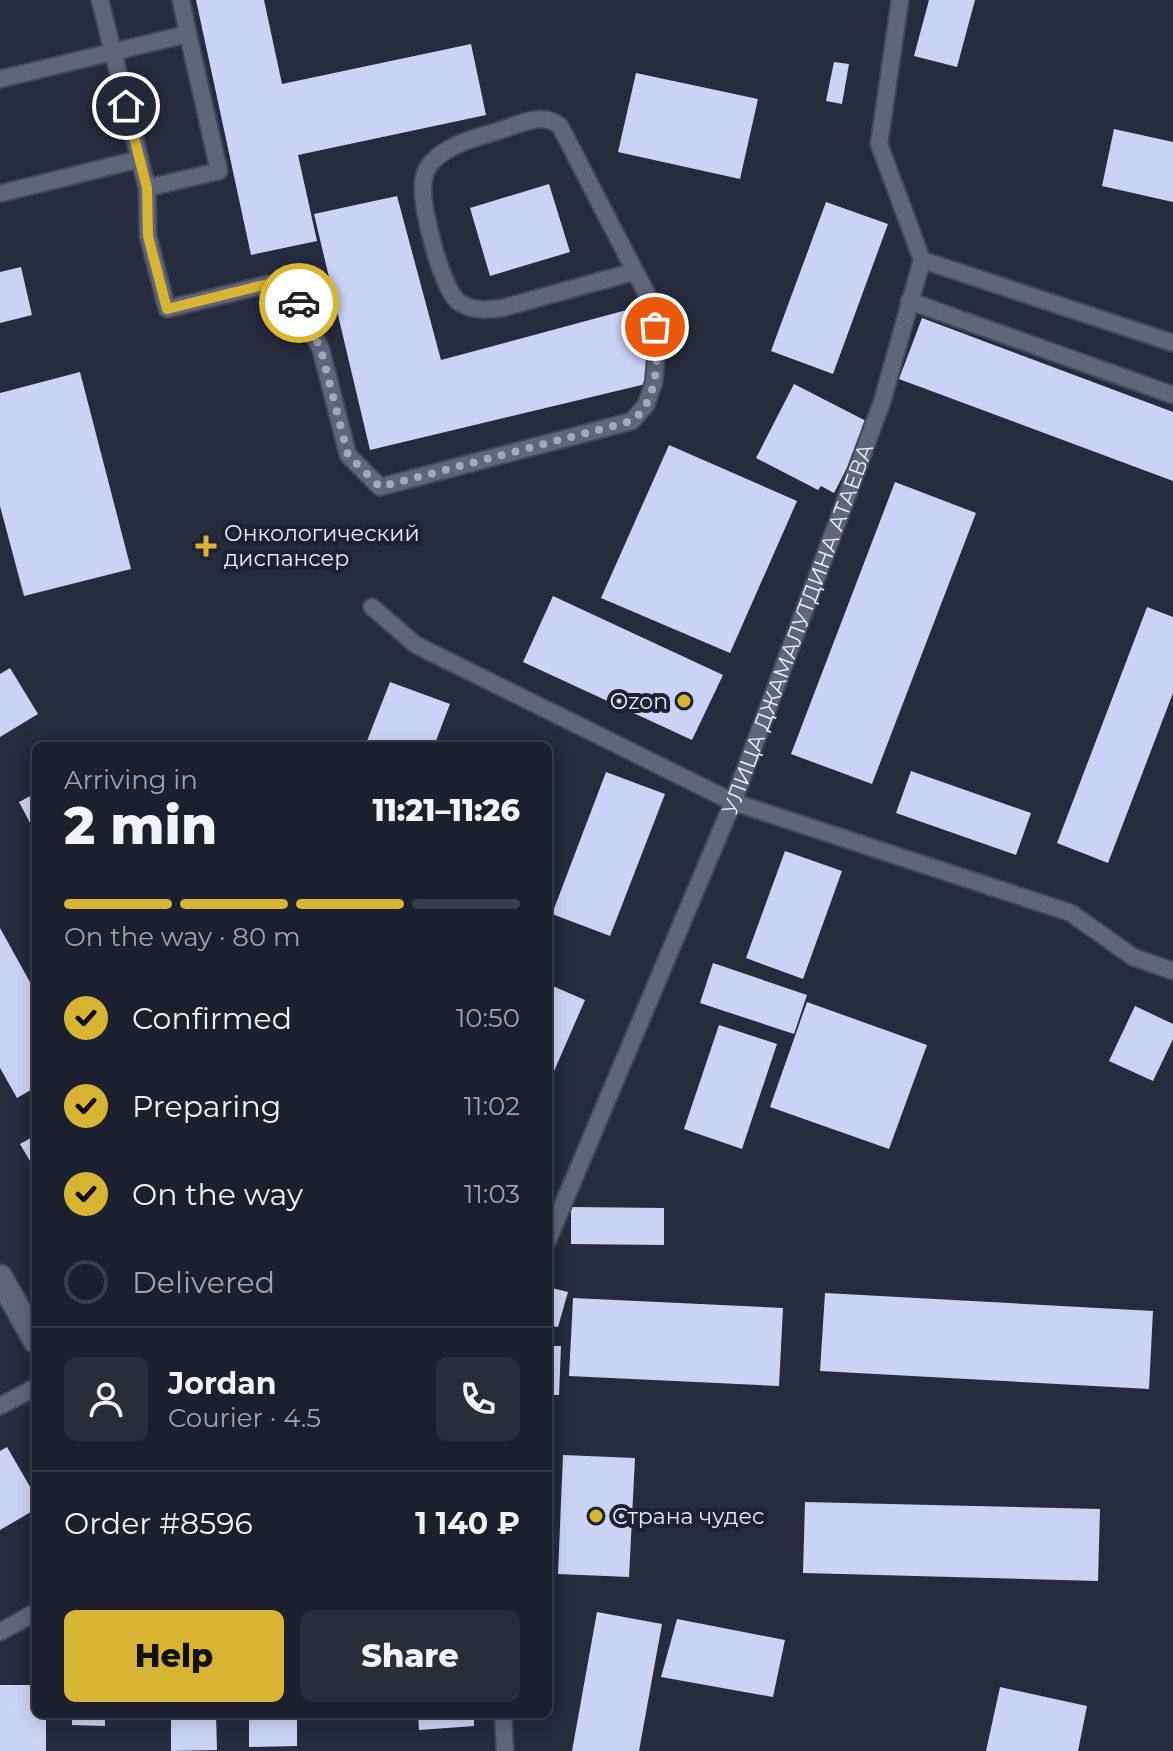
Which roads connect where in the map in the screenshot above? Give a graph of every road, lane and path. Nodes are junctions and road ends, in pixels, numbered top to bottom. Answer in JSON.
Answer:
{"nodes":[{"id":1,"x":100,"y":0,"type":"edge"},
{"id":2,"x":181,"y":0,"type":"edge"},
{"id":3,"x":900,"y":0,"type":"edge"},
{"id":4,"x":188,"y":34,"type":"junction"},
{"id":5,"x":112,"y":52,"type":"junction"},
{"id":6,"x":0,"y":79,"type":"edge"},
{"id":7,"x":140,"y":159,"type":"junction"},
{"id":8,"x":147,"y":188,"type":"junction"},
{"id":9,"x":1,"y":192,"type":"edge"},
{"id":10,"x":922,"y":260,"type":"junction"},
{"id":11,"x":633,"y":272,"type":"junction"},
{"id":12,"x":909,"y":301,"type":"junction"},
{"id":13,"x":1173,"y":343,"type":"edge"},
{"id":14,"x":1173,"y":395,"type":"edge"},
{"id":15,"x":372,"y":607,"type":"dead end"},
{"id":16,"x":733,"y":802,"type":"junction"},
{"id":17,"x":1173,"y":971,"type":"edge"},
{"id":18,"x":552,"y":1231,"type":"edge"},
{"id":19,"x":0,"y":1277,"type":"edge"},
{"id":20,"x":32,"y":1334,"type":"edge"},
{"id":21,"x":32,"y":1389,"type":"edge"},
{"id":22,"x":0,"y":1406,"type":"edge"},
{"id":23,"x":32,"y":1614,"type":"edge"},
{"id":24,"x":0,"y":1632,"type":"edge"},
{"id":25,"x":503,"y":1718,"type":"edge"},
{"id":26,"x":505,"y":1751,"type":"edge"}],
"edges":[{"from":1,"to":5,"type":"lane"},
{"from":2,"to":4,"type":"lane"},
{"from":3,"to":10,"type":"lane"},
{"from":4,"to":5,"type":"lane"},
{"from":4,"to":8,"type":"lane"},
{"from":5,"to":6,"type":"lane"},
{"from":5,"to":7,"type":"lane"},
{"from":7,"to":8,"type":"lane"},
{"from":7,"to":9,"type":"lane"},
{"from":8,"to":11,"type":"lane"},
{"from":10,"to":12,"type":"lane","name":"УЛИЦА ДЖАМАЛУТДИНА АТАЕВА"},
{"from":10,"to":13,"type":"lane"},
{"from":11,"to":11,"type":"lane"},
{"from":12,"to":14,"type":"lane"},
{"from":12,"to":16,"type":"lane","name":"УЛИЦА ДЖАМАЛУТДИНА АТАЕВА"},
{"from":15,"to":16,"type":"lane"},
{"from":16,"to":17,"type":"lane"},
{"from":16,"to":18,"type":"lane","name":"УЛИЦА ДЖАМАЛУТДИНА АТАЕВА"},
{"from":19,"to":20,"type":"street"},
{"from":21,"to":22,"type":"lane"},
{"from":23,"to":24,"type":"lane"},
{"from":25,"to":26,"type":"lane"}]}
